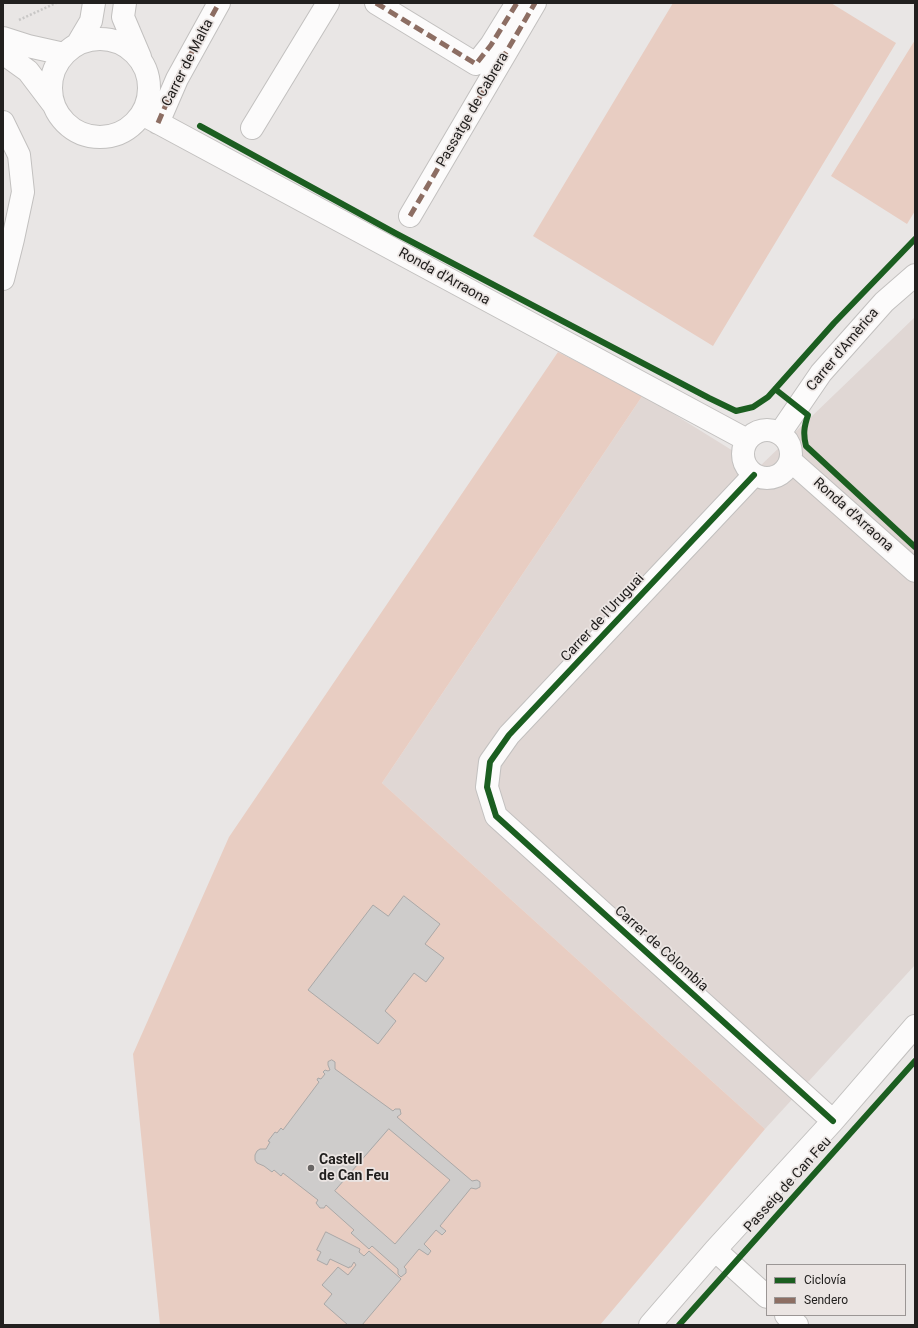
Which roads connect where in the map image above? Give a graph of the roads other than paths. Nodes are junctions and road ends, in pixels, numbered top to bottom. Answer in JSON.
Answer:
{"nodes":[{"id":1,"x":94,"y":3,"type":"edge"},
{"id":2,"x":125,"y":3,"type":"edge"},
{"id":3,"x":219,"y":3,"type":"edge"},
{"id":4,"x":328,"y":3,"type":"edge"},
{"id":5,"x":376,"y":3,"type":"edge"},
{"id":6,"x":517,"y":3,"type":"edge"},
{"id":7,"x":535,"y":3,"type":"edge"},
{"id":8,"x":3,"y":38,"type":"edge"},
{"id":9,"x":71,"y":49,"type":"junction"},
{"id":10,"x":3,"y":53,"type":"edge"},
{"id":11,"x":141,"y":60,"type":"junction"},
{"id":12,"x":54,"y":105,"type":"junction"},
{"id":13,"x":150,"y":118,"type":"junction"},
{"id":14,"x":3,"y":122,"type":"edge"},
{"id":15,"x":252,"y":128,"type":"dead end"},
{"id":16,"x":410,"y":216,"type":"dead end"},
{"id":17,"x":915,"y":274,"type":"edge"},
{"id":18,"x":3,"y":278,"type":"edge"},
{"id":19,"x":780,"y":433,"type":"junction"},
{"id":20,"x":747,"y":440,"type":"junction"},
{"id":21,"x":791,"y":461,"type":"junction"},
{"id":22,"x":754,"y":475,"type":"junction"},
{"id":23,"x":915,"y":571,"type":"edge"},
{"id":24,"x":487,"y":786,"type":"joint"},
{"id":25,"x":915,"y":1026,"type":"edge"},
{"id":26,"x":833,"y":1121,"type":"junction"},
{"id":27,"x":715,"y":1250,"type":"junction"},
{"id":28,"x":766,"y":1296,"type":"edge"},
{"id":29,"x":787,"y":1316,"type":"edge"},
{"id":30,"x":650,"y":1325,"type":"edge"},
{"id":31,"x":797,"y":1325,"type":"edge"}],
"edges":[{"from":1,"to":9,"type":"street"},
{"from":2,"to":11,"type":"street"},
{"from":3,"to":13,"type":"street","name":"Carrer de Malta"},
{"from":4,"to":15,"type":"street"},
{"from":5,"to":6,"type":"street"},
{"from":7,"to":16,"type":"street","name":"Passatge de Cabrera"},
{"from":8,"to":9,"type":"street"},
{"from":9,"to":11,"type":"street"},
{"from":9,"to":12,"type":"street"},
{"from":10,"to":12,"type":"street"},
{"from":11,"to":13,"type":"street"},
{"from":12,"to":13,"type":"street"},
{"from":13,"to":20,"type":"street","name":"Ronda d'Arraona"},
{"from":14,"to":18,"type":"street"},
{"from":17,"to":19,"type":"street","name":"Carrer d'Amèrica"},
{"from":19,"to":20,"type":"street"},
{"from":19,"to":21,"type":"street"},
{"from":20,"to":22,"type":"street"},
{"from":21,"to":22,"type":"street"},
{"from":21,"to":23,"type":"street","name":"Ronda d'Arraona"},
{"from":22,"to":24,"type":"street","name":"Carrer de l'Uruguai"},
{"from":24,"to":26,"type":"street","name":"Carrer de Còlombia"},
{"from":25,"to":26,"type":"street","name":"Passeig de Can Feu"},
{"from":26,"to":27,"type":"street","name":"Passeig de Can Feu"},
{"from":27,"to":28,"type":"street"},
{"from":27,"to":30,"type":"street","name":"Passeig de Can Feu"},
{"from":29,"to":31,"type":"street"}]}
